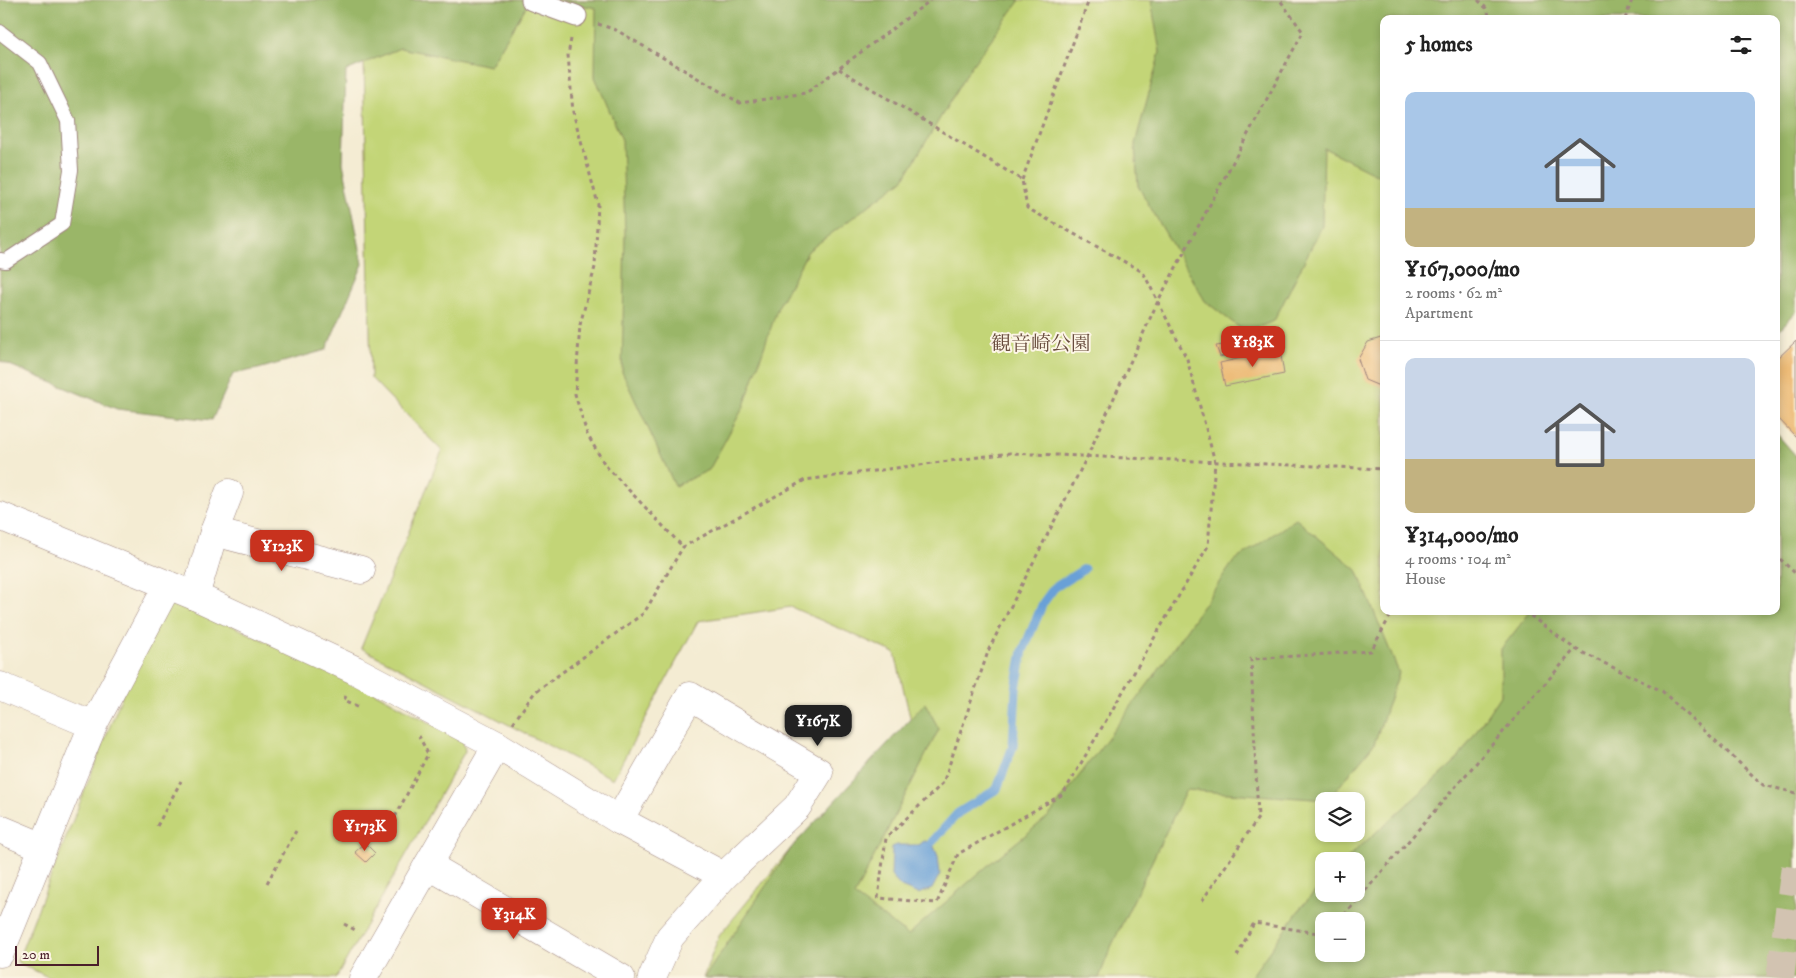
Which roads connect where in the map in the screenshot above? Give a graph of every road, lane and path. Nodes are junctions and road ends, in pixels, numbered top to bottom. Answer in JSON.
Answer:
{"nodes":[{"id":1,"x":532,"y":0,"type":"edge"},
{"id":2,"x":931,"y":0,"type":"edge"},
{"id":3,"x":1089,"y":0,"type":"edge"},
{"id":4,"x":1280,"y":0,"type":"edge"},
{"id":5,"x":1478,"y":0,"type":"edge"},
{"id":6,"x":1632,"y":0,"type":"edge"},
{"id":7,"x":1489,"y":15,"type":"edge"},
{"id":8,"x":1626,"y":15,"type":"edge"},
{"id":9,"x":576,"y":16,"type":"junction"},
{"id":10,"x":0,"y":32,"type":"edge"},
{"id":11,"x":838,"y":69,"type":"junction"},
{"id":12,"x":1022,"y":180,"type":"junction"},
{"id":13,"x":0,"y":260,"type":"edge"},
{"id":14,"x":1158,"y":301,"type":"junction"},
{"id":15,"x":1087,"y":456,"type":"junction"},
{"id":16,"x":1215,"y":462,"type":"junction"},
{"id":17,"x":1380,"y":469,"type":"edge"},
{"id":18,"x":229,"y":493,"type":"dead end"},
{"id":19,"x":0,"y":516,"type":"edge"},
{"id":20,"x":214,"y":532,"type":"junction"},
{"id":21,"x":683,"y":547,"type":"junction"},
{"id":22,"x":1780,"y":559,"type":"edge"},
{"id":23,"x":361,"y":570,"type":"dead end"},
{"id":24,"x":1796,"y":574,"type":"edge"},
{"id":25,"x":168,"y":585,"type":"junction"},
{"id":26,"x":195,"y":596,"type":"junction"},
{"id":27,"x":1391,"y":615,"type":"edge"},
{"id":28,"x":1529,"y":615,"type":"edge"},
{"id":29,"x":1575,"y":649,"type":"junction"},
{"id":30,"x":355,"y":670,"type":"junction"},
{"id":31,"x":0,"y":686,"type":"edge"},
{"id":32,"x":363,"y":708,"type":"dead end"},
{"id":33,"x":93,"y":725,"type":"junction"},
{"id":34,"x":417,"y":732,"type":"dead end"},
{"id":35,"x":497,"y":745,"type":"junction"},
{"id":36,"x":181,"y":781,"type":"dead end"},
{"id":37,"x":1796,"y":793,"type":"edge"},
{"id":38,"x":619,"y":820,"type":"junction"},
{"id":39,"x":157,"y":826,"type":"dead end"},
{"id":40,"x":0,"y":829,"type":"edge"},
{"id":41,"x":296,"y":831,"type":"dead end"},
{"id":42,"x":384,"y":838,"type":"dead end"},
{"id":43,"x":43,"y":847,"type":"junction"},
{"id":44,"x":428,"y":865,"type":"junction"},
{"id":45,"x":724,"y":876,"type":"junction"},
{"id":46,"x":267,"y":882,"type":"dead end"},
{"id":47,"x":1202,"y":900,"type":"dead end"},
{"id":48,"x":1347,"y":912,"type":"edge"},
{"id":49,"x":1315,"y":933,"type":"edge"},
{"id":50,"x":0,"y":953,"type":"edge"},
{"id":51,"x":1237,"y":956,"type":"dead end"},
{"id":52,"x":363,"y":978,"type":"edge"},
{"id":53,"x":622,"y":978,"type":"edge"},
{"id":54,"x":652,"y":978,"type":"edge"}],
"edges":[{"from":1,"to":9,"type":"street"},
{"from":2,"to":11,"type":"path"},
{"from":3,"to":12,"type":"path"},
{"from":4,"to":14,"type":"path"},
{"from":5,"to":7,"type":"path"},
{"from":6,"to":8,"type":"path"},
{"from":9,"to":11,"type":"path"},
{"from":9,"to":21,"type":"path"},
{"from":10,"to":13,"type":"lane"},
{"from":11,"to":12,"type":"path"},
{"from":12,"to":14,"type":"path"},
{"from":14,"to":15,"type":"path"},
{"from":14,"to":16,"type":"path"},
{"from":15,"to":16,"type":"path"},
{"from":15,"to":16,"type":"path"},
{"from":15,"to":21,"type":"path"},
{"from":16,"to":17,"type":"path"},
{"from":18,"to":20,"type":"street"},
{"from":19,"to":25,"type":"street"},
{"from":20,"to":23,"type":"street"},
{"from":20,"to":26,"type":"street"},
{"from":21,"to":35,"type":"path"},
{"from":22,"to":24,"type":"path"},
{"from":25,"to":26,"type":"street"},
{"from":25,"to":33,"type":"street"},
{"from":26,"to":30,"type":"street"},
{"from":27,"to":47,"type":"path"},
{"from":28,"to":29,"type":"path"},
{"from":29,"to":37,"type":"path"},
{"from":29,"to":48,"type":"path"},
{"from":30,"to":32,"type":"path"},
{"from":30,"to":35,"type":"street"},
{"from":31,"to":33,"type":"street"},
{"from":33,"to":43,"type":"street"},
{"from":34,"to":42,"type":"path"},
{"from":35,"to":38,"type":"street"},
{"from":35,"to":44,"type":"street"},
{"from":36,"to":39,"type":"path"},
{"from":38,"to":45,"type":"street"},
{"from":38,"to":45,"type":"street"},
{"from":40,"to":43,"type":"street"},
{"from":41,"to":46,"type":"path"},
{"from":43,"to":50,"type":"street"},
{"from":44,"to":52,"type":"street"},
{"from":44,"to":53,"type":"street"},
{"from":45,"to":54,"type":"street"},
{"from":49,"to":51,"type":"path"}]}
